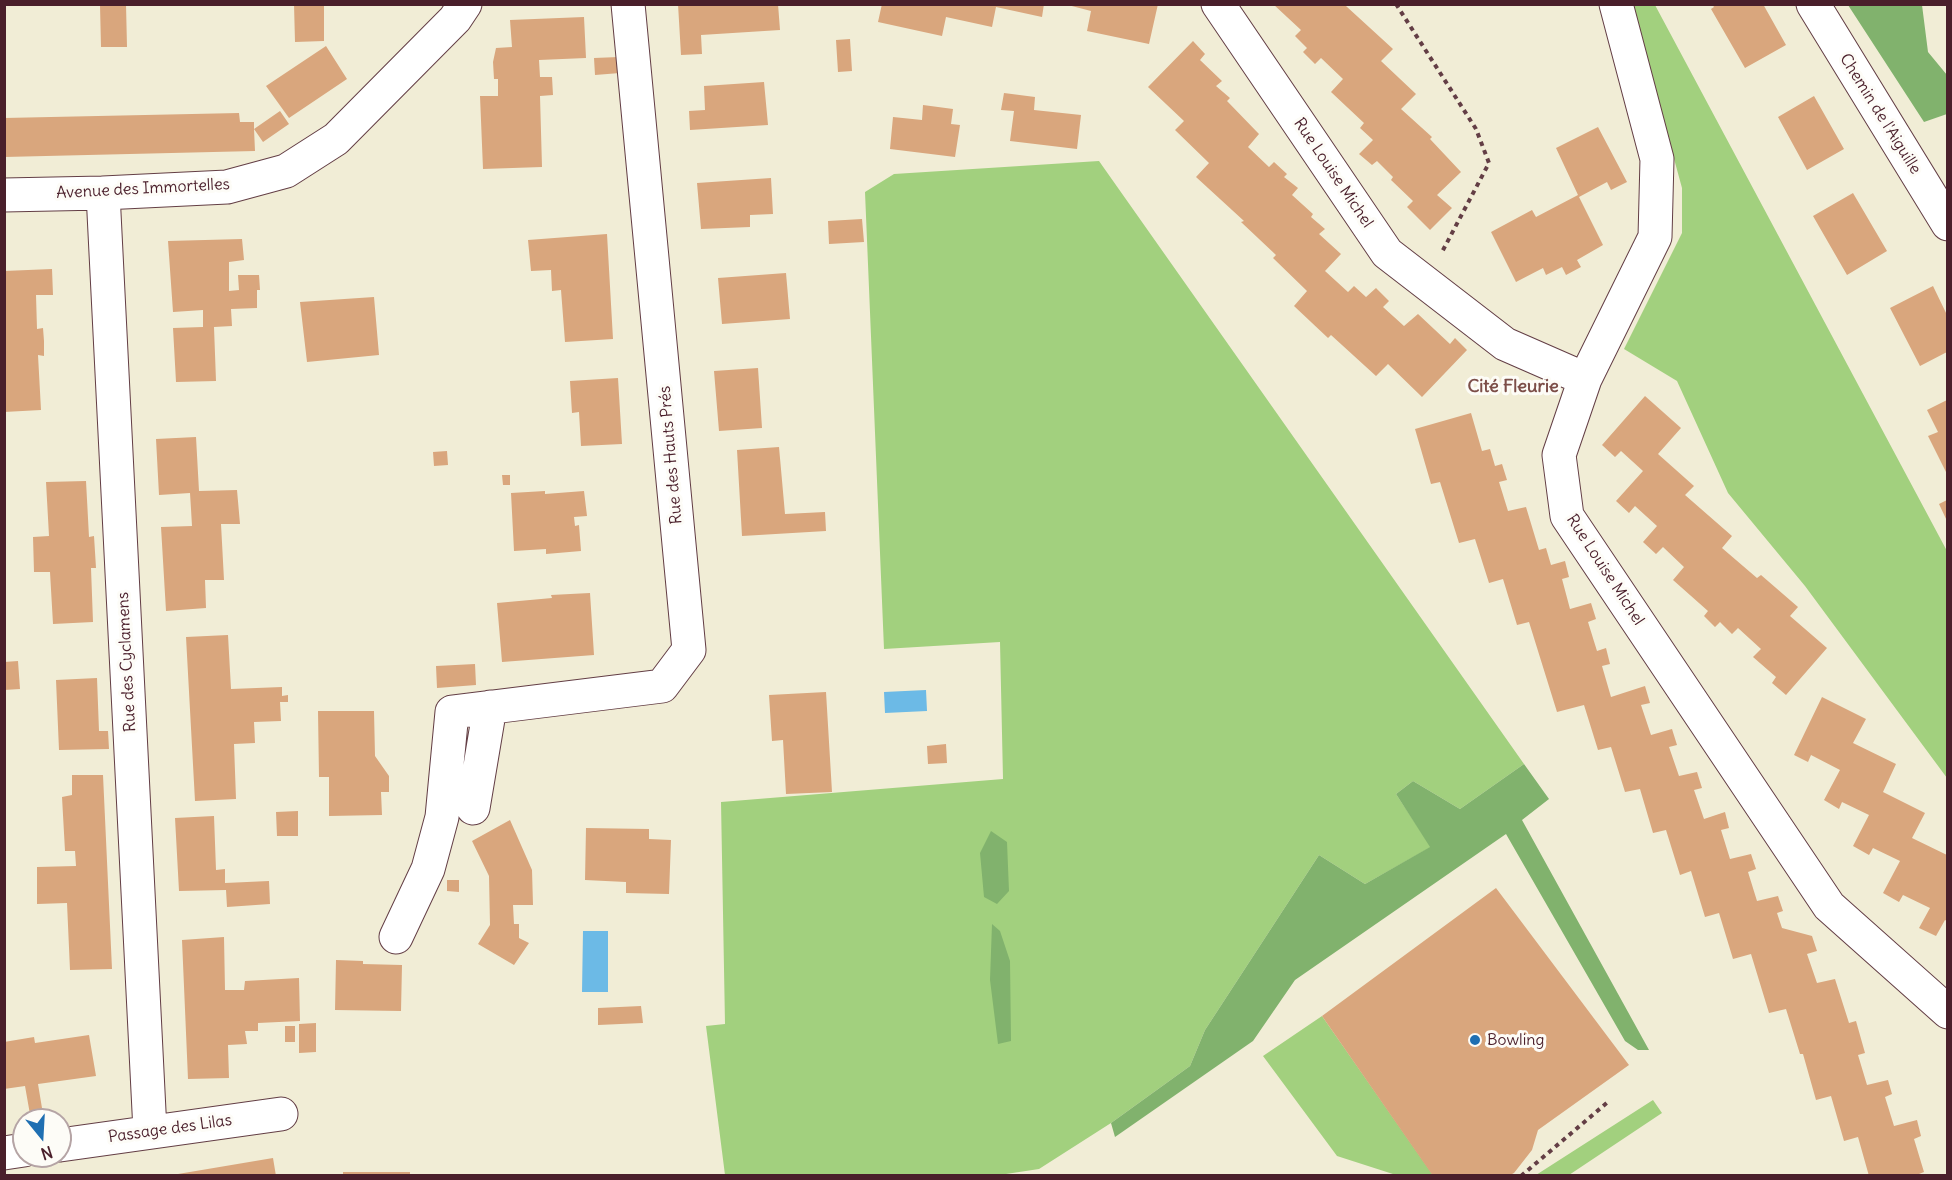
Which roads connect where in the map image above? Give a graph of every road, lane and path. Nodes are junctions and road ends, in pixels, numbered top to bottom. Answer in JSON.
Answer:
{"nodes":[{"id":1,"x":465,"y":4,"type":"edge"},
{"id":2,"x":628,"y":4,"type":"edge"},
{"id":3,"x":1218,"y":4,"type":"edge"},
{"id":4,"x":1396,"y":4,"type":"edge"},
{"id":5,"x":1616,"y":4,"type":"edge"},
{"id":6,"x":1813,"y":4,"type":"edge"},
{"id":7,"x":104,"y":193,"type":"junction"},
{"id":8,"x":4,"y":195,"type":"edge"},
{"id":9,"x":1947,"y":224,"type":"edge"},
{"id":10,"x":1426,"y":282,"type":"junction"},
{"id":11,"x":1585,"y":379,"type":"junction"},
{"id":12,"x":490,"y":707,"type":"junction"},
{"id":13,"x":473,"y":808,"type":"dead end"},
{"id":14,"x":396,"y":937,"type":"dead end"},
{"id":15,"x":1947,"y":1012,"type":"edge"},
{"id":16,"x":1610,"y":1101,"type":"dead end"},
{"id":17,"x":281,"y":1114,"type":"dead end"},
{"id":18,"x":150,"y":1131,"type":"junction"},
{"id":19,"x":72,"y":1143,"type":"edge"},
{"id":20,"x":1521,"y":1176,"type":"edge"}],
"edges":[{"from":1,"to":7,"type":"street","name":"Avenue des Immortelles"},
{"from":2,"to":12,"type":"street","name":"Rue des Hauts Prés"},
{"from":3,"to":10,"type":"street","name":"Rue Louise Michel"},
{"from":4,"to":10,"type":"path"},
{"from":5,"to":11,"type":"street"},
{"from":6,"to":9,"type":"street","name":"Chemin de l'Aiguille"},
{"from":7,"to":8,"type":"street","name":"Avenue des Immortelles"},
{"from":7,"to":18,"type":"street","name":"Rue des Cyclamens"},
{"from":10,"to":11,"type":"street","name":"Rue Louise Michel"},
{"from":11,"to":15,"type":"street","name":"Rue Louise Michel"},
{"from":12,"to":13,"type":"street"},
{"from":12,"to":14,"type":"street","name":"Rue des Hauts Prés"},
{"from":16,"to":20,"type":"path"},
{"from":17,"to":18,"type":"street","name":"Passage des Lilas"},
{"from":18,"to":19,"type":"street","name":"Passage des Lilas"}]}
